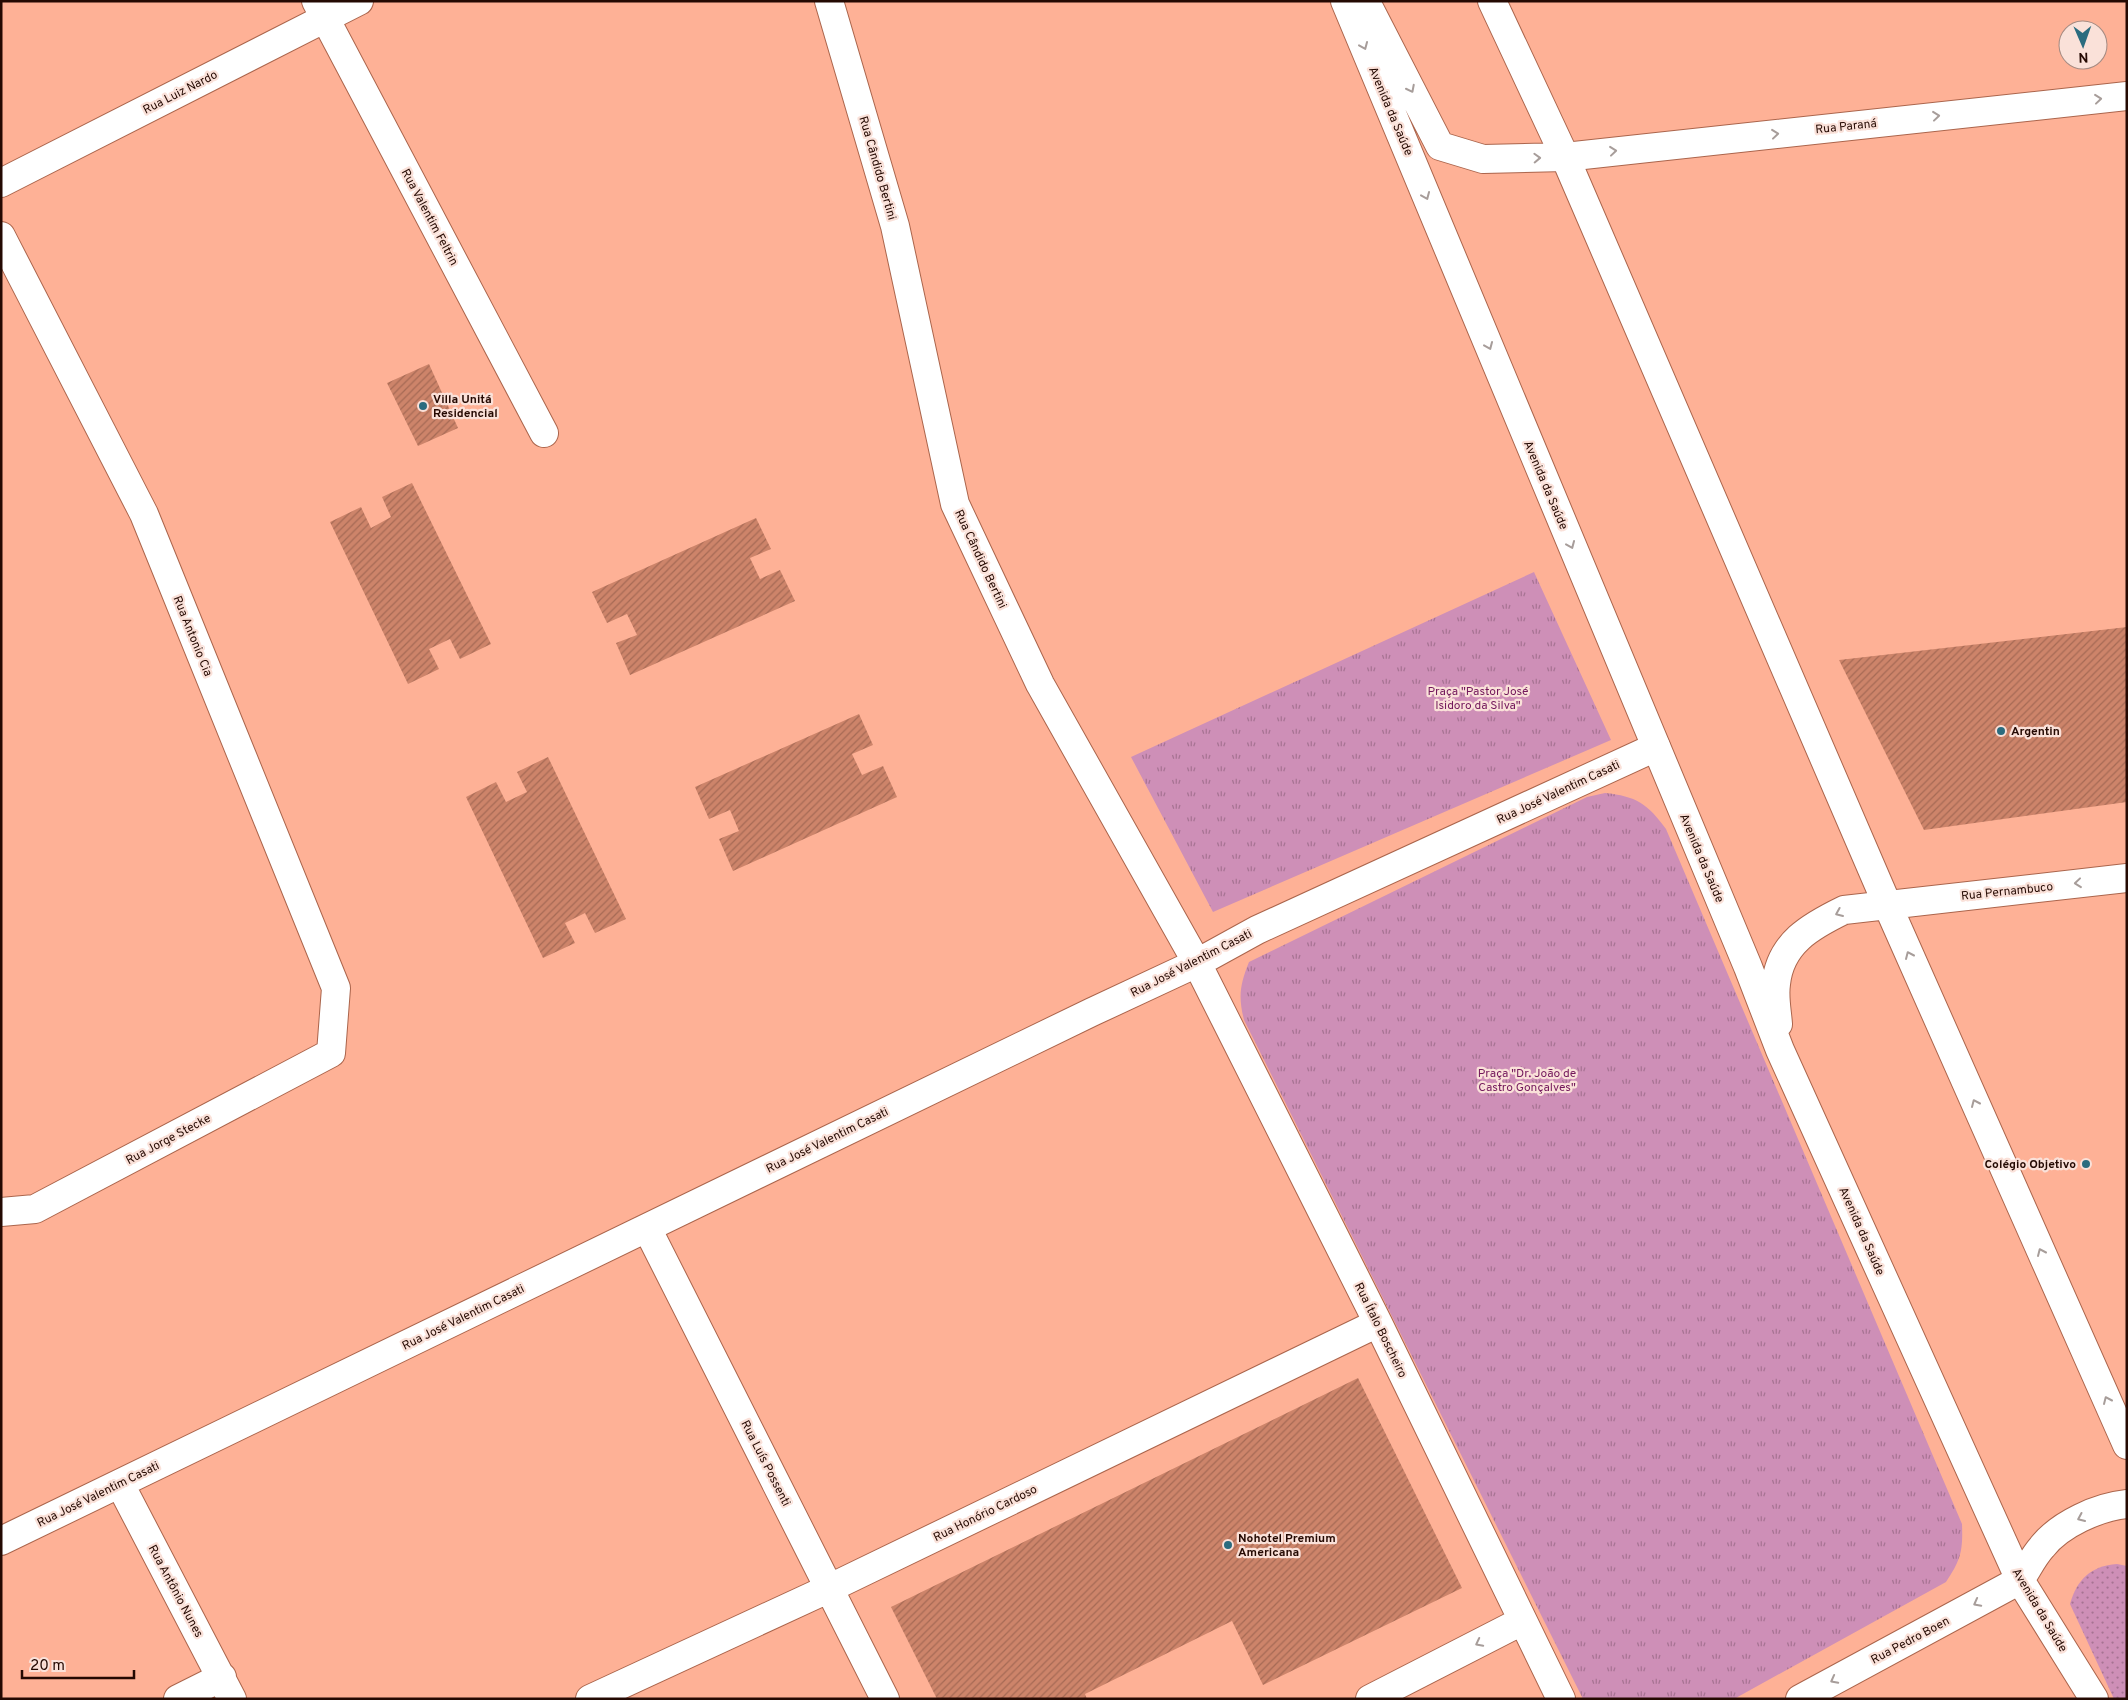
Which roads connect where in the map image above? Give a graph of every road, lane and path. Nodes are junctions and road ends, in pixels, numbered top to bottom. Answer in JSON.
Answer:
{"nodes":[{"id":1,"x":359,"y":1,"type":"edge"},
{"id":2,"x":829,"y":1,"type":"edge"},
{"id":3,"x":1345,"y":1,"type":"edge"},
{"id":4,"x":1362,"y":1,"type":"edge"},
{"id":5,"x":1492,"y":1,"type":"edge"},
{"id":6,"x":320,"y":10,"type":"edge"},
{"id":7,"x":2127,"y":96,"type":"edge"},
{"id":8,"x":1565,"y":157,"type":"junction"},
{"id":9,"x":1,"y":183,"type":"edge"},
{"id":10,"x":1,"y":236,"type":"edge"},
{"id":11,"x":544,"y":432,"type":"dead end"},
{"id":12,"x":1656,"y":747,"type":"junction"},
{"id":13,"x":2127,"y":878,"type":"edge"},
{"id":14,"x":1887,"y":904,"type":"junction"},
{"id":15,"x":1197,"y":963,"type":"junction"},
{"id":16,"x":1780,"y":1050,"type":"junction"},
{"id":17,"x":331,"y":1053,"type":"joint"},
{"id":18,"x":1,"y":1212,"type":"edge"},
{"id":19,"x":647,"y":1228,"type":"junction"},
{"id":20,"x":1378,"y":1323,"type":"junction"},
{"id":21,"x":2127,"y":1445,"type":"edge"},
{"id":22,"x":120,"y":1484,"type":"junction"},
{"id":23,"x":2127,"y":1504,"type":"edge"},
{"id":24,"x":1,"y":1541,"type":"edge"},
{"id":25,"x":2020,"y":1580,"type":"junction"},
{"id":26,"x":830,"y":1588,"type":"junction"},
{"id":27,"x":1522,"y":1621,"type":"junction"},
{"id":28,"x":227,"y":1688,"type":"edge"},
{"id":29,"x":178,"y":1699,"type":"edge"},
{"id":30,"x":590,"y":1699,"type":"edge"},
{"id":31,"x":885,"y":1699,"type":"edge"},
{"id":32,"x":1370,"y":1699,"type":"edge"},
{"id":33,"x":1560,"y":1699,"type":"edge"},
{"id":34,"x":1800,"y":1699,"type":"edge"},
{"id":35,"x":2094,"y":1699,"type":"edge"}],
"edges":[{"from":1,"to":6,"type":"street","name":"Rua Luiz Nardo"},
{"from":2,"to":15,"type":"street","name":"Rua Cândido Bertini"},
{"from":3,"to":12,"type":"street","name":"Avenida da Saúde","one_way":true},
{"from":4,"to":8,"type":"street","name":"Rua Paraná","one_way":true},
{"from":5,"to":8,"type":"street"},
{"from":6,"to":9,"type":"street","name":"Rua Luiz Nardo"},
{"from":6,"to":11,"type":"street","name":"Rua Valentim Feltrin"},
{"from":8,"to":7,"type":"street","name":"Rua Paraná","one_way":true},
{"from":8,"to":14,"type":"street"},
{"from":10,"to":17,"type":"street","name":"Rua Antonio Cia"},
{"from":12,"to":15,"type":"street","name":"Rua José Valentim Casati"},
{"from":12,"to":16,"type":"street","name":"Avenida da Saúde"},
{"from":13,"to":14,"type":"street","name":"Rua Pernambuco","one_way":true},
{"from":14,"to":16,"type":"street","name":"Rua Pernambuco","one_way":true},
{"from":21,"to":14,"type":"street","one_way":true},
{"from":15,"to":19,"type":"street","name":"Rua José Valentim Casati"},
{"from":15,"to":20,"type":"street","name":"Rua Ítalo Boscheiro"},
{"from":16,"to":25,"type":"street","name":"Avenida da Saúde"},
{"from":17,"to":18,"type":"street","name":"Rua Jorge Stecke"},
{"from":19,"to":22,"type":"street","name":"Rua José Valentim Casati"},
{"from":19,"to":26,"type":"street","name":"Rua Luís Possenti"},
{"from":20,"to":26,"type":"street","name":"Rua Honório Cardoso"},
{"from":20,"to":27,"type":"street","name":"Rua Ítalo Boscheiro"},
{"from":22,"to":24,"type":"street","name":"Rua José Valentim Casati"},
{"from":22,"to":28,"type":"street","name":"Rua Antônio Nunes"},
{"from":23,"to":25,"type":"street","one_way":true},
{"from":25,"to":34,"type":"street","name":"Rua Pedro Boen","one_way":true},
{"from":25,"to":35,"type":"street","name":"Avenida da Saúde"},
{"from":26,"to":30,"type":"street","name":"Rua Honório Cardoso"},
{"from":26,"to":31,"type":"street","name":"Rua Luís Possenti"},
{"from":27,"to":32,"type":"street","one_way":true},
{"from":27,"to":33,"type":"street","name":"Rua Ítalo Boscheiro"},
{"from":28,"to":29,"type":"street"}]}
